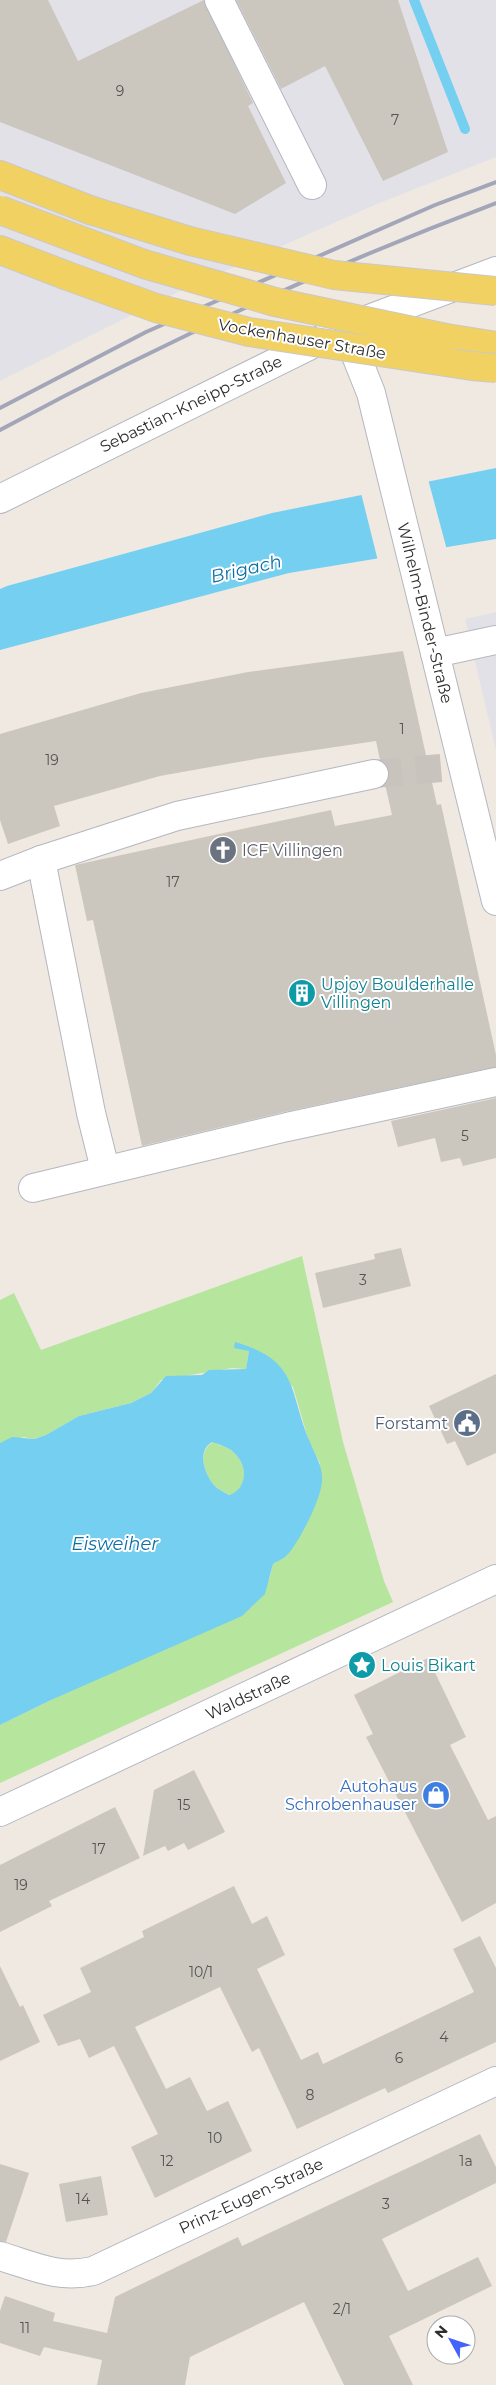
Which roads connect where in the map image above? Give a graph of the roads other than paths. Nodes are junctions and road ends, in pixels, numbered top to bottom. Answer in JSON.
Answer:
{"nodes":[{"id":1,"x":219,"y":0,"type":"edge"},
{"id":2,"x":0,"y":175,"type":"edge"},
{"id":3,"x":312,"y":185,"type":"dead end"},
{"id":4,"x":0,"y":210,"type":"edge"},
{"id":5,"x":0,"y":250,"type":"edge"},
{"id":6,"x":496,"y":271,"type":"edge"},
{"id":7,"x":496,"y":291,"type":"edge"},
{"id":8,"x":345,"y":328,"type":"junction"},
{"id":9,"x":496,"y":333,"type":"edge"},
{"id":10,"x":446,"y":338,"type":"junction"},
{"id":11,"x":496,"y":346,"type":"edge"},
{"id":12,"x":496,"y":368,"type":"edge"},
{"id":13,"x":0,"y":499,"type":"edge"},
{"id":14,"x":496,"y":640,"type":"edge"},
{"id":15,"x":435,"y":654,"type":"junction"},
{"id":16,"x":374,"y":774,"type":"tunnel mouth"},
{"id":17,"x":41,"y":860,"type":"junction"},
{"id":18,"x":0,"y":876,"type":"edge"},
{"id":19,"x":496,"y":901,"type":"edge"},
{"id":20,"x":496,"y":1082,"type":"edge"},
{"id":21,"x":105,"y":1170,"type":"junction"},
{"id":22,"x":33,"y":1188,"type":"dead end"},
{"id":23,"x":496,"y":1579,"type":"edge"},
{"id":24,"x":0,"y":1812,"type":"edge"},
{"id":25,"x":496,"y":2081,"type":"edge"},
{"id":26,"x":0,"y":2256,"type":"edge"}],
"edges":[{"from":1,"to":3,"type":"street"},
{"from":2,"to":7,"type":"main road","bridge":true},
{"from":4,"to":10,"type":"main road","name":"Vockenhauser Straße","bridge":true},
{"from":5,"to":12,"type":"main road","name":"Vockenhauser Straße","bridge":true},
{"from":6,"to":8,"type":"street","name":"Sebastian-Kneipp-Straße"},
{"from":8,"to":13,"type":"street","name":"Sebastian-Kneipp-Straße"},
{"from":8,"to":15,"type":"street","name":"Wilhelm-Binder-Straße"},
{"from":9,"to":10,"type":"main road","name":"Vockenhauser Straße"},
{"from":10,"to":11,"type":"main road","name":"Vockenhauser Straße"},
{"from":14,"to":15,"type":"street"},
{"from":15,"to":19,"type":"street","name":"Wilhelm-Binder-Straße"},
{"from":16,"to":17,"type":"street"},
{"from":17,"to":18,"type":"street"},
{"from":17,"to":21,"type":"street"},
{"from":20,"to":21,"type":"street"},
{"from":21,"to":22,"type":"street"},
{"from":23,"to":24,"type":"street","name":"Waldstraße"},
{"from":25,"to":26,"type":"street","name":"Prinz-Eugen-Straße"}]}
